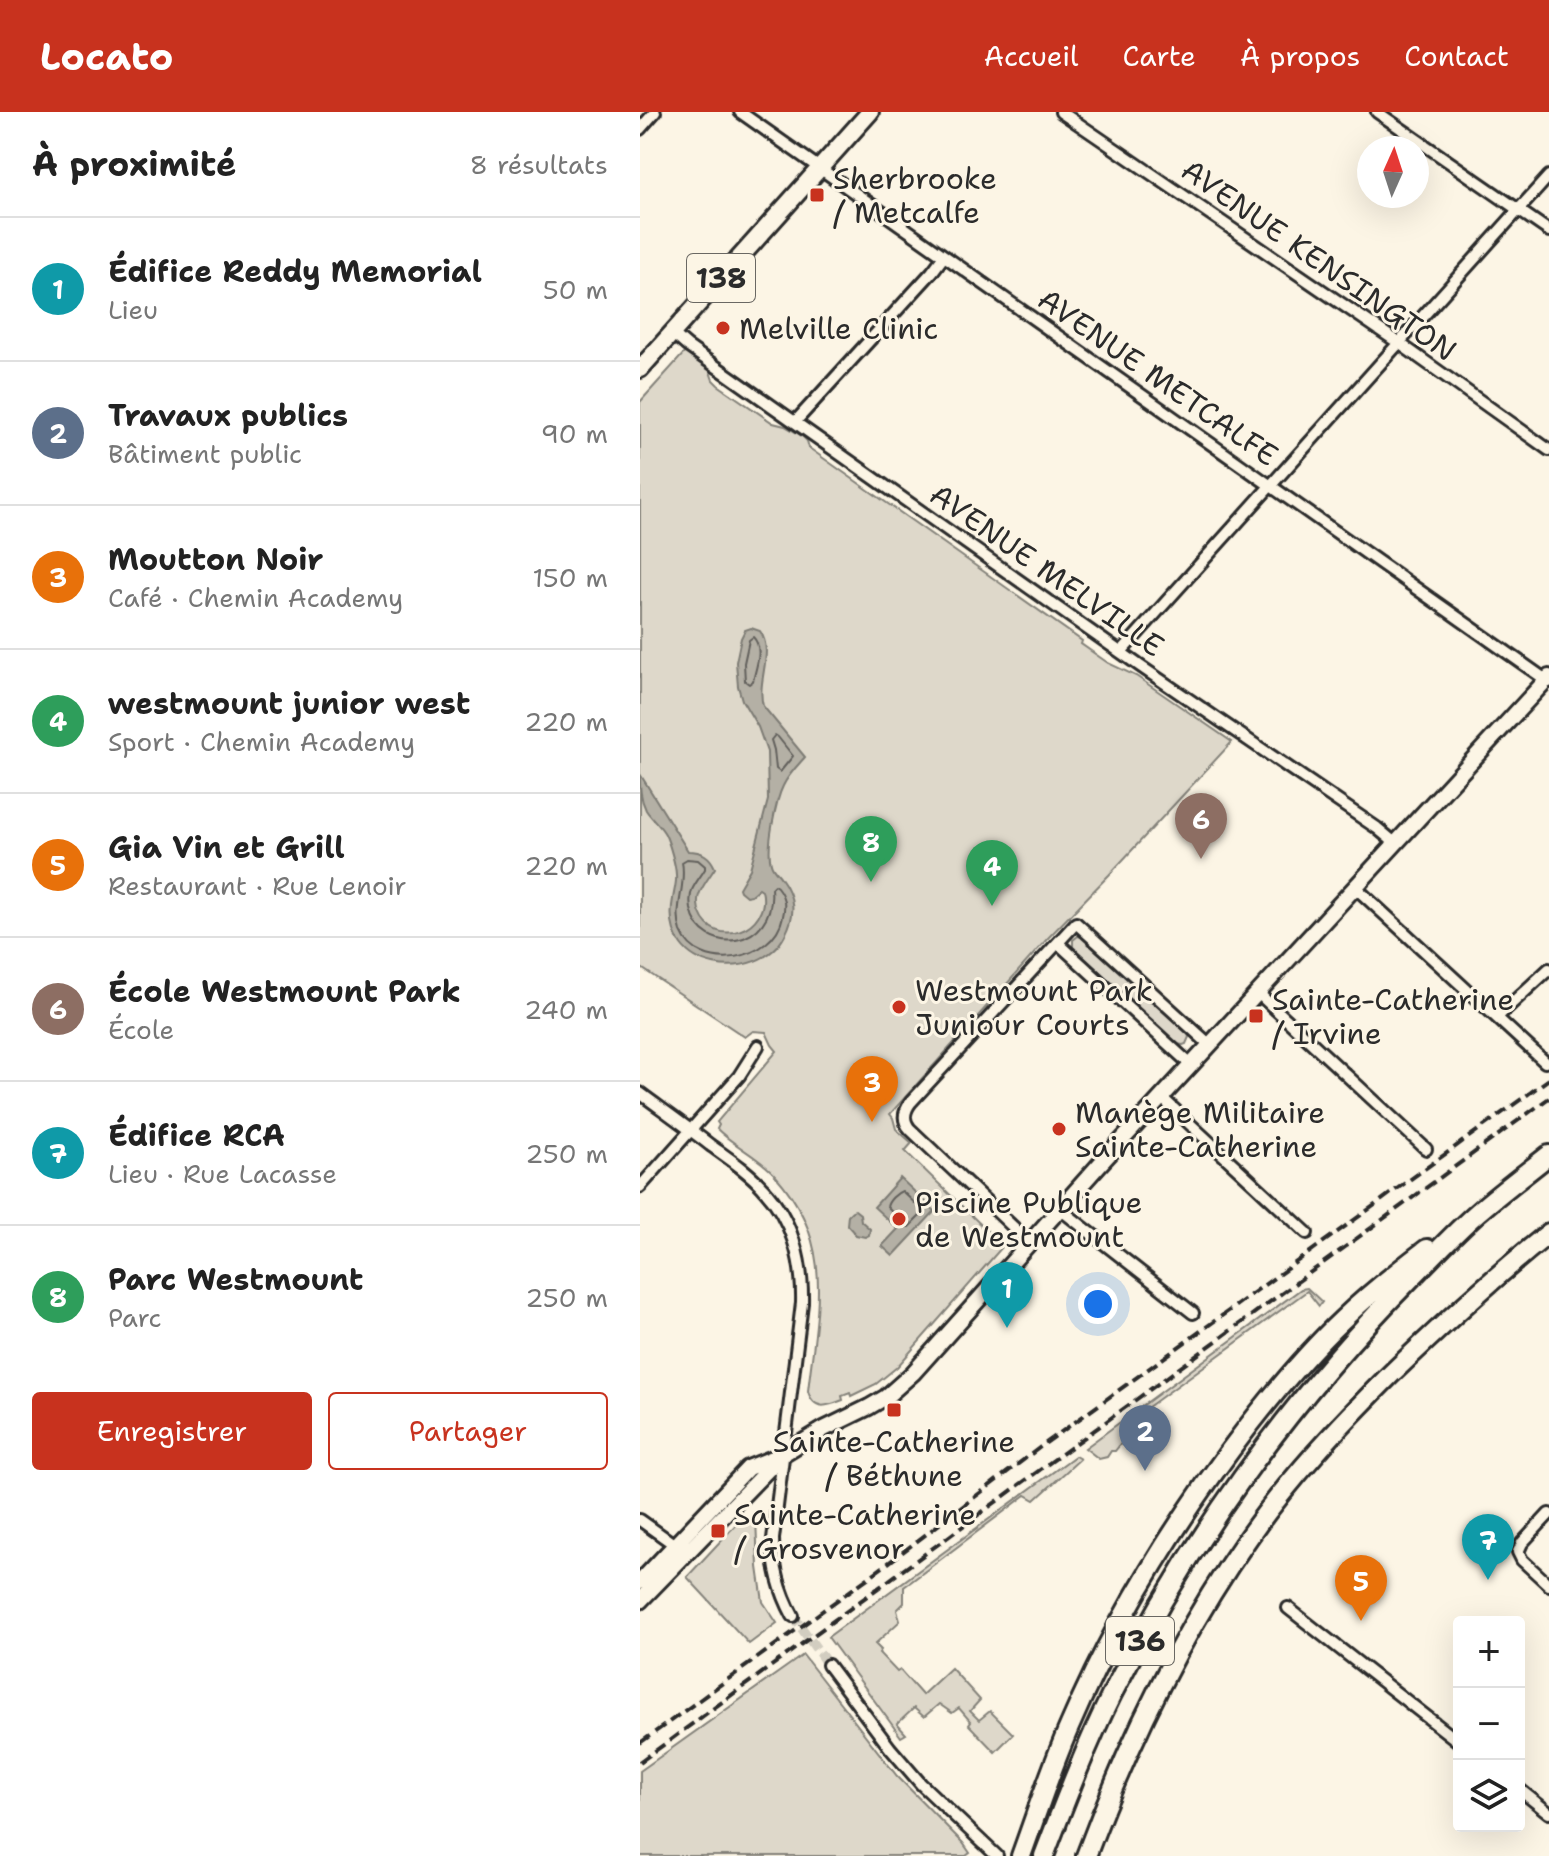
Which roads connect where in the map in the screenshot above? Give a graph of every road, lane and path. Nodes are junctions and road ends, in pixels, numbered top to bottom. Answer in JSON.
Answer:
{"nodes":[{"id":1,"x":655,"y":112,"type":"edge"},
{"id":2,"x":740,"y":112,"type":"edge"},
{"id":3,"x":870,"y":112,"type":"edge"},
{"id":4,"x":1061,"y":112,"type":"edge"},
{"id":5,"x":1377,"y":112,"type":"edge"},
{"id":6,"x":640,"y":129,"type":"edge"},
{"id":7,"x":820,"y":168,"type":"junction"},
{"id":8,"x":1549,"y":176,"type":"edge"},
{"id":9,"x":1518,"y":209,"type":"junction"},
{"id":10,"x":1549,"y":231,"type":"edge"},
{"id":11,"x":944,"y":256,"type":"junction"},
{"id":12,"x":672,"y":333,"type":"junction"},
{"id":13,"x":1399,"y":343,"type":"junction"},
{"id":14,"x":640,"y":369,"type":"edge"},
{"id":15,"x":795,"y":422,"type":"junction"},
{"id":16,"x":1549,"y":450,"type":"edge"},
{"id":17,"x":1272,"y":485,"type":"junction"},
{"id":18,"x":1121,"y":652,"type":"junction"},
{"id":19,"x":1548,"y":680,"type":"edge"},
{"id":20,"x":1395,"y":843,"type":"junction"},
{"id":21,"x":1355,"y":887,"type":"junction"},
{"id":22,"x":1058,"y":943,"type":"junction"},
{"id":23,"x":1549,"y":969,"type":"edge"},
{"id":24,"x":1258,"y":993,"type":"junction"},
{"id":25,"x":1497,"y":1017,"type":"junction"},
{"id":26,"x":1210,"y":1045,"type":"junction"},
{"id":27,"x":758,"y":1046,"type":"dead end"},
{"id":28,"x":1545,"y":1062,"type":"dead end"},
{"id":29,"x":1191,"y":1065,"type":"junction"},
{"id":30,"x":640,"y":1093,"type":"edge"},
{"id":31,"x":1161,"y":1097,"type":"junction"},
{"id":32,"x":691,"y":1130,"type":"junction"},
{"id":33,"x":1426,"y":1149,"type":"dead end"},
{"id":34,"x":1549,"y":1155,"type":"edge"},
{"id":35,"x":640,"y":1187,"type":"edge"},
{"id":36,"x":1060,"y":1209,"type":"junction"},
{"id":37,"x":1478,"y":1212,"type":"junction"},
{"id":38,"x":1307,"y":1233,"type":"dead end"},
{"id":39,"x":1549,"y":1233,"type":"edge"},
{"id":40,"x":1029,"y":1242,"type":"junction"},
{"id":41,"x":1193,"y":1313,"type":"dead end"},
{"id":42,"x":783,"y":1454,"type":"junction"},
{"id":43,"x":1549,"y":1514,"type":"edge"},
{"id":44,"x":640,"y":1520,"type":"edge"},
{"id":45,"x":675,"y":1545,"type":"junction"},
{"id":46,"x":640,"y":1582,"type":"edge"},
{"id":47,"x":1549,"y":1585,"type":"edge"},
{"id":48,"x":640,"y":1601,"type":"edge"},
{"id":49,"x":1288,"y":1608,"type":"dead end"},
{"id":50,"x":793,"y":1616,"type":"tunnel mouth"},
{"id":51,"x":828,"y":1665,"type":"tunnel mouth"},
{"id":52,"x":1453,"y":1737,"type":"edge"},
{"id":53,"x":1525,"y":1794,"type":"edge"},
{"id":54,"x":1549,"y":1813,"type":"edge"},
{"id":55,"x":1023,"y":1850,"type":"edge"},
{"id":56,"x":997,"y":1856,"type":"edge"},
{"id":57,"x":1044,"y":1856,"type":"edge"},
{"id":58,"x":1086,"y":1856,"type":"edge"}],
"edges":[{"from":1,"to":6,"type":"street"},
{"from":2,"to":7,"type":"street","name":"AVENUE METCALFE"},
{"from":3,"to":7,"type":"main road","number":"138"},
{"from":4,"to":13,"type":"street","name":"AVENUE KENSINGTON"},
{"from":5,"to":9,"type":"street"},
{"from":7,"to":11,"type":"street","name":"AVENUE METCALFE"},
{"from":7,"to":12,"type":"main road","number":"138"},
{"from":8,"to":9,"type":"street"},
{"from":9,"to":10,"type":"street"},
{"from":9,"to":13,"type":"street"},
{"from":11,"to":15,"type":"street"},
{"from":11,"to":17,"type":"street","name":"AVENUE METCALFE"},
{"from":12,"to":14,"type":"main road","number":"138"},
{"from":12,"to":15,"type":"street","name":"AVENUE MELVILLE"},
{"from":13,"to":16,"type":"street","name":"AVENUE KENSINGTON"},
{"from":13,"to":17,"type":"street"},
{"from":15,"to":18,"type":"street","name":"AVENUE MELVILLE"},
{"from":17,"to":18,"type":"street"},
{"from":17,"to":19,"type":"street","name":"AVENUE METCALFE"},
{"from":18,"to":20,"type":"street","name":"AVENUE MELVILLE"},
{"from":19,"to":20,"type":"main road"},
{"from":20,"to":21,"type":"main road"},
{"from":21,"to":24,"type":"main road"},
{"from":21,"to":25,"type":"street"},
{"from":22,"to":26,"type":"street"},
{"from":22,"to":29,"type":"street"},
{"from":22,"to":40,"type":"street"},
{"from":23,"to":25,"type":"street"},
{"from":24,"to":26,"type":"main road"},
{"from":24,"to":33,"type":"street"},
{"from":25,"to":28,"type":"street"},
{"from":26,"to":29,"type":"main road"},
{"from":27,"to":32,"type":"street"},
{"from":29,"to":31,"type":"main road"},
{"from":30,"to":32,"type":"street"},
{"from":31,"to":36,"type":"main road"},
{"from":31,"to":38,"type":"street"},
{"from":32,"to":35,"type":"street"},
{"from":32,"to":42,"type":"street"},
{"from":34,"to":37,"type":"highway","number":"136"},
{"from":36,"to":40,"type":"main road"},
{"from":36,"to":41,"type":"street"},
{"from":37,"to":55,"type":"highway"},
{"from":37,"to":57,"type":"highway","number":"136"},
{"from":39,"to":58,"type":"highway","number":"136"},
{"from":40,"to":42,"type":"main road"},
{"from":42,"to":45,"type":"main road"},
{"from":42,"to":48,"type":"main road"},
{"from":42,"to":50,"type":"street"},
{"from":43,"to":47,"type":"street"},
{"from":44,"to":45,"type":"street"},
{"from":45,"to":46,"type":"main road"},
{"from":49,"to":52,"type":"street"},
{"from":51,"to":56,"type":"street"},
{"from":53,"to":54,"type":"street"}]}
